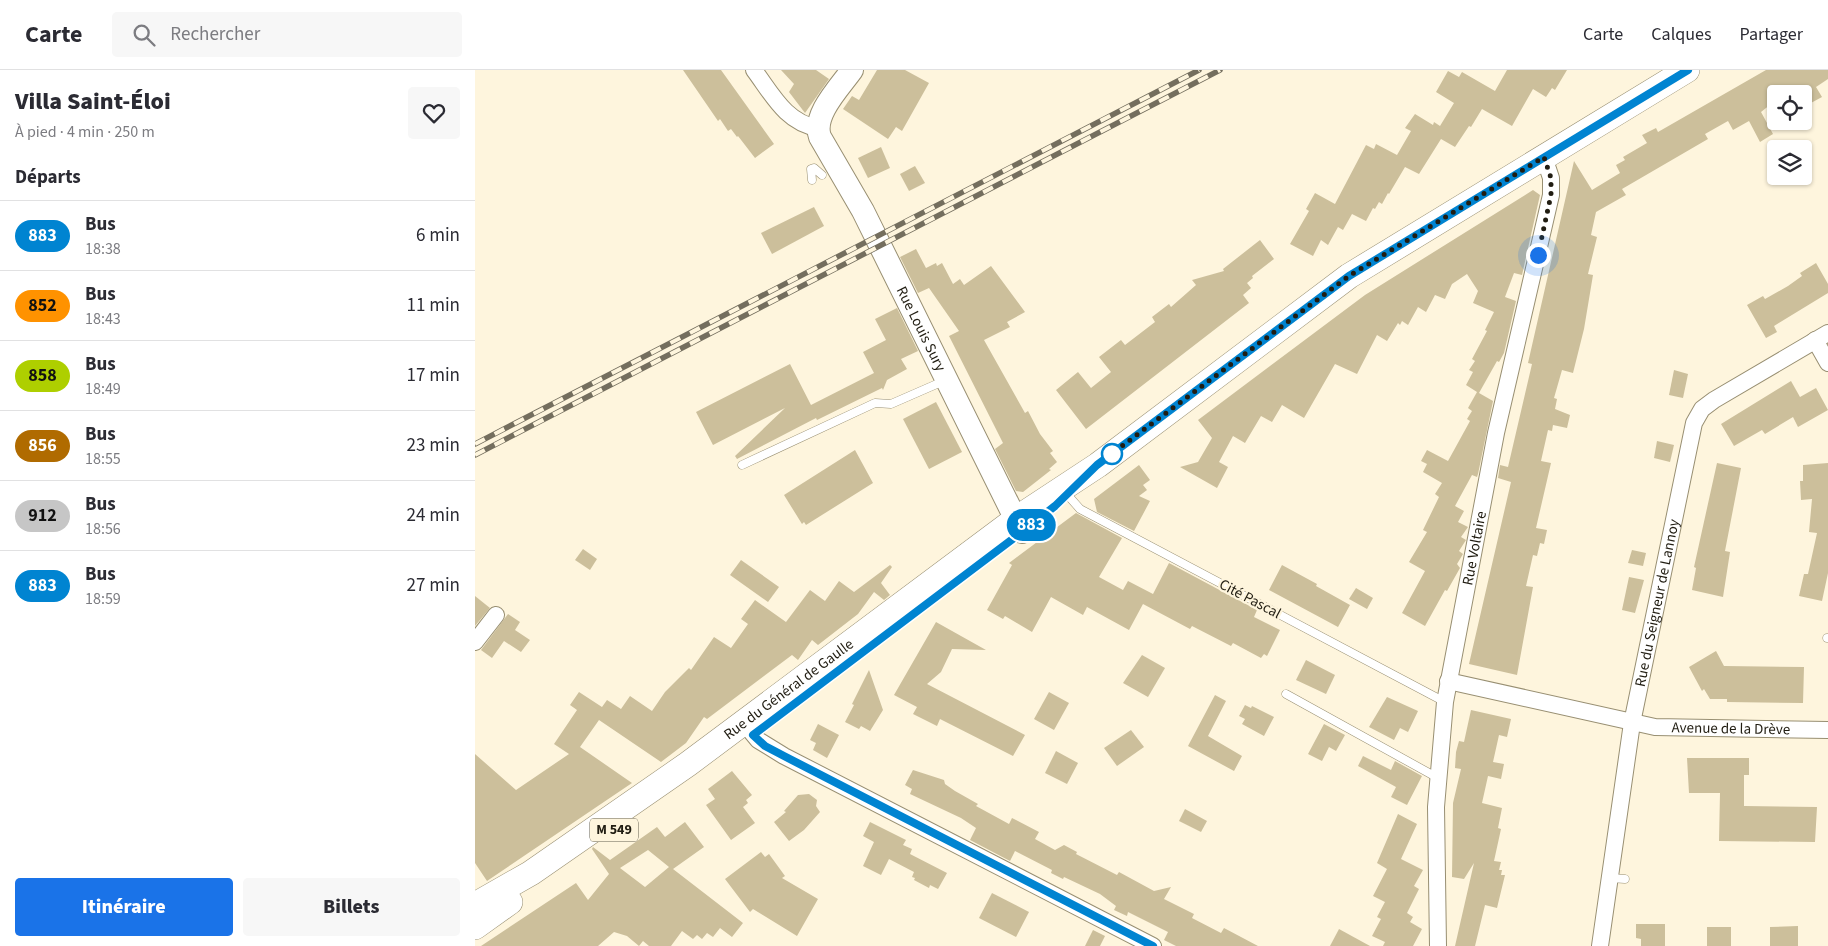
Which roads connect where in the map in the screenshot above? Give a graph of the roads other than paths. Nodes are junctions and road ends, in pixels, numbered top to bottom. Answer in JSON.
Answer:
{"nodes":[{"id":1,"x":754,"y":70,"type":"edge"},
{"id":2,"x":852,"y":70,"type":"edge"},
{"id":3,"x":1687,"y":70,"type":"edge"},
{"id":4,"x":818,"y":128,"type":"junction"},
{"id":5,"x":1544,"y":157,"type":"junction"},
{"id":6,"x":822,"y":175,"type":"dead end"},
{"id":7,"x":812,"y":180,"type":"dead end"},
{"id":8,"x":1821,"y":336,"type":"edge"},
{"id":9,"x":1828,"y":363,"type":"edge"},
{"id":10,"x":947,"y":379,"type":"junction"},
{"id":11,"x":742,"y":465,"type":"dead end"},
{"id":12,"x":1064,"y":491,"type":"junction"},
{"id":13,"x":1019,"y":526,"type":"junction"},
{"id":14,"x":497,"y":615,"type":"dead end"},
{"id":15,"x":475,"y":642,"type":"edge"},
{"id":16,"x":1448,"y":681,"type":"junction"},
{"id":17,"x":1286,"y":694,"type":"dead end"},
{"id":18,"x":1445,"y":702,"type":"junction"},
{"id":19,"x":1632,"y":723,"type":"junction"},
{"id":20,"x":748,"y":729,"type":"junction"},
{"id":21,"x":1828,"y":730,"type":"edge"},
{"id":22,"x":1438,"y":778,"type":"junction"},
{"id":23,"x":475,"y":906,"type":"edge"},
{"id":24,"x":475,"y":926,"type":"edge"},
{"id":25,"x":1153,"y":946,"type":"edge"},
{"id":26,"x":1438,"y":946,"type":"edge"},
{"id":27,"x":1600,"y":946,"type":"edge"}],
"edges":[{"from":1,"to":4,"type":"street"},
{"from":2,"to":4,"type":"main road"},
{"from":3,"to":5,"type":"main road","name":"Rue du Général de Gaulle","number":"M 549"},
{"from":4,"to":10,"type":"main road","name":"Rue Louis Sury"},
{"from":5,"to":12,"type":"main road","name":"Rue du Général de Gaulle","number":"M 549"},
{"from":5,"to":16,"type":"street","name":"Rue Voltaire"},
{"from":6,"to":7,"type":"lane"},
{"from":8,"to":9,"type":"street"},
{"from":8,"to":19,"type":"street","name":"Rue du Seigneur de Lannoy"},
{"from":10,"to":11,"type":"lane"},
{"from":10,"to":13,"type":"main road","name":"Rue Louis Sury"},
{"from":12,"to":13,"type":"main road","name":"Rue du Général de Gaulle","number":"M 549"},
{"from":12,"to":18,"type":"lane","name":"Cité Pascal"},
{"from":13,"to":20,"type":"main road","name":"Rue du Général de Gaulle","number":"M 549"},
{"from":14,"to":15,"type":"street"},
{"from":16,"to":18,"type":"street","name":"Rue Voltaire"},
{"from":16,"to":19,"type":"street","name":"Avenue de la Drève"},
{"from":17,"to":22,"type":"lane"},
{"from":18,"to":22,"type":"street","name":"Rue Voltaire"},
{"from":19,"to":21,"type":"street","name":"Avenue de la Drève"},
{"from":19,"to":27,"type":"street","name":"Rue du Seigneur de Lannoy"},
{"from":20,"to":23,"type":"main road","name":"Rue du Général de Gaulle","number":"M 549"},
{"from":20,"to":24,"type":"main road","name":"Rue du Général de Gaulle","number":"M 549"},
{"from":20,"to":25,"type":"street"},
{"from":22,"to":26,"type":"street","name":"Rue Voltaire"}]}
